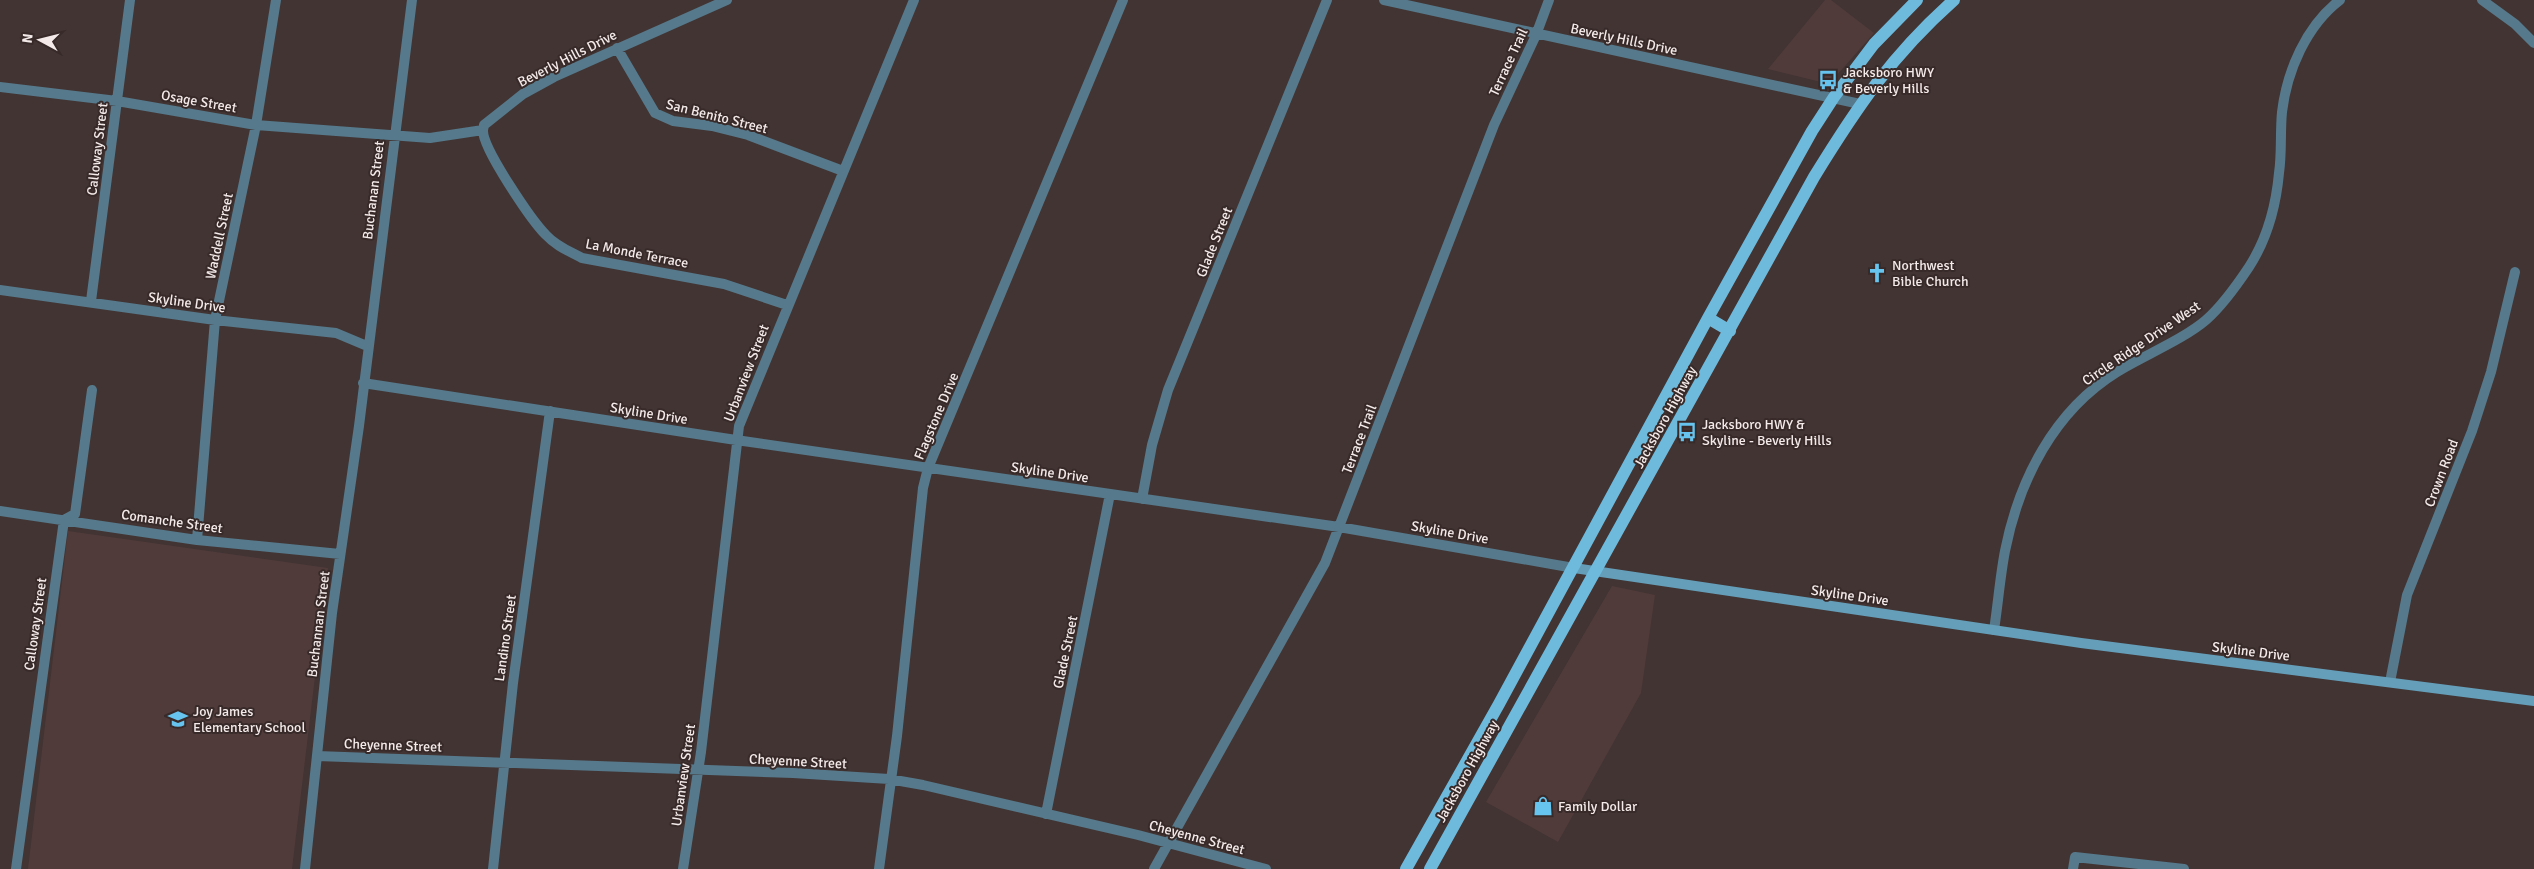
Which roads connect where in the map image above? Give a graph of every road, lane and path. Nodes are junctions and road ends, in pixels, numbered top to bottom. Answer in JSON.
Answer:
{"nodes":[{"id":1,"x":130,"y":0,"type":"edge"},
{"id":2,"x":276,"y":0,"type":"edge"},
{"id":3,"x":412,"y":0,"type":"edge"},
{"id":4,"x":727,"y":0,"type":"edge"},
{"id":5,"x":914,"y":0,"type":"edge"},
{"id":6,"x":1123,"y":0,"type":"edge"},
{"id":7,"x":1327,"y":0,"type":"edge"},
{"id":8,"x":1384,"y":0,"type":"edge"},
{"id":9,"x":1549,"y":0,"type":"edge"},
{"id":10,"x":1917,"y":0,"type":"edge"},
{"id":11,"x":1954,"y":0,"type":"edge"},
{"id":12,"x":2327,"y":0,"type":"edge"},
{"id":13,"x":2340,"y":0,"type":"edge"},
{"id":14,"x":2482,"y":0,"type":"edge"},
{"id":15,"x":1405,"y":2,"type":"edge"},
{"id":16,"x":2323,"y":16,"type":"junction"},
{"id":17,"x":1536,"y":35,"type":"junction"},
{"id":18,"x":2534,"y":43,"type":"edge"},
{"id":19,"x":617,"y":48,"type":"junction"},
{"id":20,"x":0,"y":87,"type":"edge"},
{"id":21,"x":1834,"y":97,"type":"junction"},
{"id":22,"x":117,"y":101,"type":"junction"},
{"id":23,"x":1860,"y":104,"type":"junction"},
{"id":24,"x":256,"y":125,"type":"junction"},
{"id":25,"x":483,"y":130,"type":"junction"},
{"id":26,"x":394,"y":136,"type":"junction"},
{"id":27,"x":843,"y":171,"type":"junction"},
{"id":28,"x":2516,"y":272,"type":"dead end"},
{"id":29,"x":0,"y":290,"type":"edge"},
{"id":30,"x":91,"y":301,"type":"junction"},
{"id":31,"x":787,"y":305,"type":"junction"},
{"id":32,"x":1708,"y":318,"type":"junction"},
{"id":33,"x":216,"y":320,"type":"junction"},
{"id":34,"x":1730,"y":331,"type":"junction"},
{"id":35,"x":368,"y":346,"type":"junction"},
{"id":36,"x":363,"y":383,"type":"junction"},
{"id":37,"x":92,"y":390,"type":"dead end"},
{"id":38,"x":550,"y":411,"type":"junction"},
{"id":39,"x":736,"y":440,"type":"junction"},
{"id":40,"x":928,"y":468,"type":"junction"},
{"id":41,"x":1110,"y":494,"type":"junction"},
{"id":42,"x":1142,"y":499,"type":"junction"},
{"id":43,"x":0,"y":511,"type":"edge"},
{"id":44,"x":64,"y":520,"type":"junction"},
{"id":45,"x":1340,"y":527,"type":"junction"},
{"id":46,"x":196,"y":540,"type":"junction"},
{"id":47,"x":340,"y":554,"type":"junction"},
{"id":48,"x":1574,"y":568,"type":"junction"},
{"id":49,"x":1596,"y":571,"type":"junction"},
{"id":50,"x":1994,"y":630,"type":"junction"},
{"id":51,"x":2390,"y":682,"type":"junction"},
{"id":52,"x":2534,"y":701,"type":"edge"},
{"id":53,"x":317,"y":756,"type":"junction"},
{"id":54,"x":504,"y":762,"type":"junction"},
{"id":55,"x":698,"y":770,"type":"junction"},
{"id":56,"x":890,"y":779,"type":"junction"},
{"id":57,"x":1046,"y":814,"type":"junction"},
{"id":58,"x":1168,"y":843,"type":"junction"},
{"id":59,"x":16,"y":869,"type":"edge"},
{"id":60,"x":305,"y":869,"type":"edge"},
{"id":61,"x":493,"y":869,"type":"edge"},
{"id":62,"x":683,"y":869,"type":"edge"},
{"id":63,"x":878,"y":869,"type":"edge"},
{"id":64,"x":1154,"y":869,"type":"edge"},
{"id":65,"x":1266,"y":869,"type":"edge"},
{"id":66,"x":1406,"y":869,"type":"edge"},
{"id":67,"x":1430,"y":869,"type":"edge"},
{"id":68,"x":2073,"y":869,"type":"edge"},
{"id":69,"x":2184,"y":869,"type":"edge"}],
"edges":[{"from":1,"to":22,"type":"street","name":"Calloway Street"},
{"from":2,"to":24,"type":"street","name":"Waddell Street"},
{"from":3,"to":26,"type":"street","name":"Buchanan Street"},
{"from":4,"to":19,"type":"street","name":"Beverly Hills Drive"},
{"from":5,"to":27,"type":"street","name":"Urbanview Street"},
{"from":6,"to":40,"type":"street","name":"Flagstone Drive"},
{"from":7,"to":42,"type":"street","name":"Glade Street"},
{"from":8,"to":15,"type":"street","name":"Beverly Hills Drive"},
{"from":9,"to":17,"type":"street","name":"Terrace Trail"},
{"from":10,"to":21,"type":"main road","name":"Jacksboro Highway"},
{"from":11,"to":23,"type":"main road","name":"Jacksboro Highway"},
{"from":12,"to":16,"type":"street"},
{"from":13,"to":16,"type":"street","name":"Circle Ridge Drive West"},
{"from":14,"to":18,"type":"street"},
{"from":15,"to":17,"type":"street","name":"Beverly Hills Drive"},
{"from":16,"to":50,"type":"street","name":"Circle Ridge Drive West"},
{"from":17,"to":21,"type":"street","name":"Beverly Hills Drive"},
{"from":17,"to":45,"type":"street","name":"Terrace Trail"},
{"from":19,"to":25,"type":"street","name":"Beverly Hills Drive"},
{"from":19,"to":27,"type":"street","name":"San Benito Street"},
{"from":20,"to":22,"type":"street","name":"Osage Street"},
{"from":21,"to":23,"type":"street","name":"Beverly Hills Drive"},
{"from":21,"to":32,"type":"main road","name":"Jacksboro Highway"},
{"from":22,"to":24,"type":"street","name":"Osage Street"},
{"from":22,"to":30,"type":"street","name":"Calloway Street"},
{"from":23,"to":34,"type":"main road","name":"Jacksboro Highway"},
{"from":24,"to":26,"type":"street","name":"Osage Street"},
{"from":24,"to":33,"type":"street","name":"Waddell Street"},
{"from":25,"to":26,"type":"street"},
{"from":25,"to":31,"type":"street","name":"La Monde Terrace"},
{"from":26,"to":35,"type":"street","name":"Buchanan Street"},
{"from":27,"to":31,"type":"street","name":"Urbanview Street"},
{"from":28,"to":51,"type":"street","name":"Crown Road"},
{"from":29,"to":30,"type":"street","name":"Skyline Drive"},
{"from":30,"to":33,"type":"street","name":"Skyline Drive"},
{"from":31,"to":39,"type":"street","name":"Urbanview Street"},
{"from":32,"to":34,"type":"main road"},
{"from":32,"to":48,"type":"main road","name":"Jacksboro Highway"},
{"from":33,"to":35,"type":"street","name":"Skyline Drive"},
{"from":33,"to":46,"type":"street","name":"Waddell Street"},
{"from":34,"to":49,"type":"main road","name":"Jacksboro Highway"},
{"from":35,"to":36,"type":"street","name":"Buchanan Street"},
{"from":36,"to":38,"type":"street","name":"Skyline Drive"},
{"from":36,"to":47,"type":"street","name":"Buchannan Street"},
{"from":37,"to":44,"type":"street","name":"Calloway Street"},
{"from":38,"to":39,"type":"street","name":"Skyline Drive"},
{"from":38,"to":54,"type":"street","name":"Landino Street"},
{"from":39,"to":40,"type":"street","name":"Skyline Drive"},
{"from":39,"to":55,"type":"street","name":"Urbanview Street"},
{"from":40,"to":41,"type":"street","name":"Skyline Drive"},
{"from":40,"to":56,"type":"street","name":"Flagstone Drive"},
{"from":41,"to":42,"type":"street","name":"Skyline Drive"},
{"from":41,"to":57,"type":"street","name":"Glade Street"},
{"from":42,"to":45,"type":"street","name":"Skyline Drive"},
{"from":43,"to":44,"type":"street","name":"Comanche Street"},
{"from":44,"to":46,"type":"street","name":"Comanche Street"},
{"from":44,"to":59,"type":"street","name":"Calloway Street"},
{"from":45,"to":48,"type":"street","name":"Skyline Drive"},
{"from":45,"to":58,"type":"street","name":"Terrace Trail"},
{"from":46,"to":47,"type":"street","name":"Comanche Street"},
{"from":47,"to":53,"type":"street","name":"Buchannan Street"},
{"from":48,"to":49,"type":"street","name":"Skyline Drive"},
{"from":48,"to":66,"type":"main road","name":"Jacksboro Highway"},
{"from":49,"to":50,"type":"street","name":"Skyline Drive"},
{"from":49,"to":67,"type":"main road","name":"Jacksboro Highway"},
{"from":50,"to":51,"type":"street","name":"Skyline Drive"},
{"from":51,"to":52,"type":"street","name":"Skyline Drive"},
{"from":53,"to":54,"type":"street","name":"Cheyenne Street"},
{"from":53,"to":60,"type":"street","name":"Buchannan Street"},
{"from":54,"to":55,"type":"street","name":"Cheyenne Street"},
{"from":54,"to":61,"type":"street","name":"Landino Street"},
{"from":55,"to":56,"type":"street","name":"Cheyenne Street"},
{"from":55,"to":62,"type":"street","name":"Urbanview Street"},
{"from":56,"to":57,"type":"street","name":"Cheyenne Street"},
{"from":56,"to":63,"type":"street","name":"Flagstone Drive"},
{"from":57,"to":58,"type":"street","name":"Cheyenne Street"},
{"from":58,"to":64,"type":"street","name":"Terrace Trail"},
{"from":58,"to":65,"type":"street","name":"Cheyenne Street"},
{"from":68,"to":69,"type":"street"}]}
